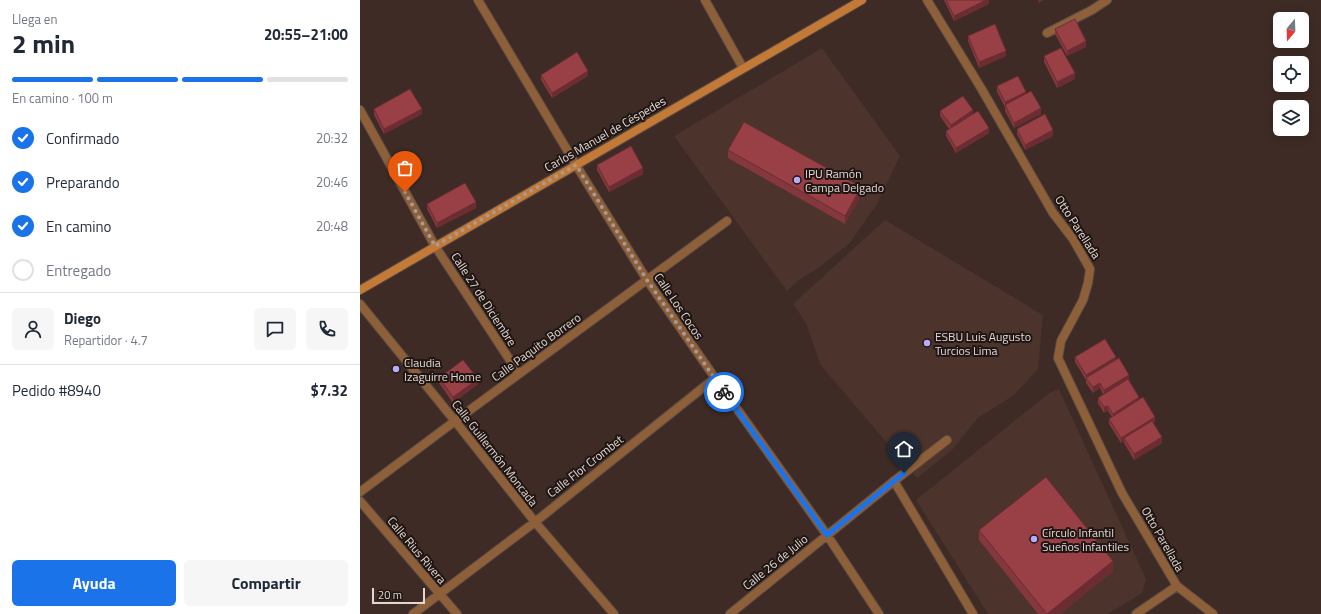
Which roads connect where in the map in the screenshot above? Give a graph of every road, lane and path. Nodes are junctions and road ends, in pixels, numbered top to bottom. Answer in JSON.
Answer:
{"nodes":[{"id":1,"x":478,"y":0,"type":"edge"},
{"id":2,"x":705,"y":0,"type":"edge"},
{"id":3,"x":862,"y":0,"type":"edge"},
{"id":4,"x":927,"y":0,"type":"edge"},
{"id":5,"x":1107,"y":0,"type":"edge"},
{"id":6,"x":1047,"y":33,"type":"dead end"},
{"id":7,"x":743,"y":68,"type":"junction"},
{"id":8,"x":360,"y":110,"type":"edge"},
{"id":9,"x":576,"y":165,"type":"junction"},
{"id":10,"x":726,"y":221,"type":"dead end"},
{"id":11,"x":435,"y":246,"type":"junction"},
{"id":12,"x":647,"y":280,"type":"junction"},
{"id":13,"x":360,"y":290,"type":"edge"},
{"id":14,"x":360,"y":304,"type":"edge"},
{"id":15,"x":519,"y":374,"type":"junction"},
{"id":16,"x":715,"y":378,"type":"junction"},
{"id":17,"x":455,"y":421,"type":"junction"},
{"id":18,"x":947,"y":440,"type":"dead end"},
{"id":19,"x":894,"y":481,"type":"junction"},
{"id":20,"x":360,"y":492,"type":"edge"},
{"id":21,"x":360,"y":501,"type":"edge"},
{"id":22,"x":535,"y":522,"type":"junction"},
{"id":23,"x":827,"y":535,"type":"junction"},
{"id":24,"x":1176,"y":586,"type":"junction"},
{"id":25,"x":439,"y":594,"type":"junction"},
{"id":26,"x":412,"y":614,"type":"edge"},
{"id":27,"x":457,"y":614,"type":"edge"},
{"id":28,"x":614,"y":614,"type":"edge"},
{"id":29,"x":730,"y":614,"type":"edge"},
{"id":30,"x":879,"y":614,"type":"edge"},
{"id":31,"x":973,"y":614,"type":"edge"},
{"id":32,"x":1136,"y":614,"type":"edge"},
{"id":33,"x":1213,"y":614,"type":"edge"}],
"edges":[{"from":1,"to":9,"type":"street","name":"Calle Los Cocos"},
{"from":2,"to":7,"type":"street"},
{"from":3,"to":7,"type":"street","name":"Carlos Manuel de Céspedes"},
{"from":4,"to":24,"type":"street","name":"Otto Parellada"},
{"from":5,"to":6,"type":"street"},
{"from":7,"to":9,"type":"street","name":"Carlos Manuel de Céspedes"},
{"from":8,"to":11,"type":"street","name":"Calle 27 de Diciembre"},
{"from":9,"to":11,"type":"street","name":"Carlos Manuel de Céspedes"},
{"from":9,"to":12,"type":"street","name":"Calle Los Cocos"},
{"from":10,"to":12,"type":"street","name":"Calle Paquito Borrero"},
{"from":11,"to":13,"type":"street","name":"Carlos Manuel de Céspedes"},
{"from":11,"to":15,"type":"street","name":"Calle 27 de Diciembre"},
{"from":12,"to":15,"type":"street","name":"Calle Paquito Borrero"},
{"from":12,"to":16,"type":"street","name":"Calle Los Cocos"},
{"from":14,"to":17,"type":"street","name":"Calle Guillermón Moncada"},
{"from":15,"to":17,"type":"street","name":"Calle Paquito Borrero"},
{"from":16,"to":22,"type":"street","name":"Calle Flor Crombet"},
{"from":16,"to":23,"type":"street","name":"Calle Los Cocos"},
{"from":17,"to":20,"type":"street","name":"Calle Paquito Borrero"},
{"from":17,"to":22,"type":"street","name":"Calle Guillermón Moncada"},
{"from":18,"to":19,"type":"street","name":"Calle 26 de Julio"},
{"from":19,"to":23,"type":"street","name":"Calle 26 de Julio"},
{"from":19,"to":31,"type":"street"},
{"from":21,"to":25,"type":"street","name":"Calle Rius Rivera"},
{"from":22,"to":25,"type":"street","name":"Calle Flor Crombet"},
{"from":22,"to":28,"type":"street","name":"Calle Guillermón Moncada"},
{"from":23,"to":29,"type":"street","name":"Calle 26 de Julio"},
{"from":23,"to":30,"type":"street","name":"Calle Los Cocos"},
{"from":24,"to":32,"type":"street"},
{"from":24,"to":33,"type":"street","name":"Otto Parellada"},
{"from":25,"to":26,"type":"street","name":"Calle Flor Crombet"},
{"from":25,"to":27,"type":"street","name":"Calle Rius Rivera"}]}
